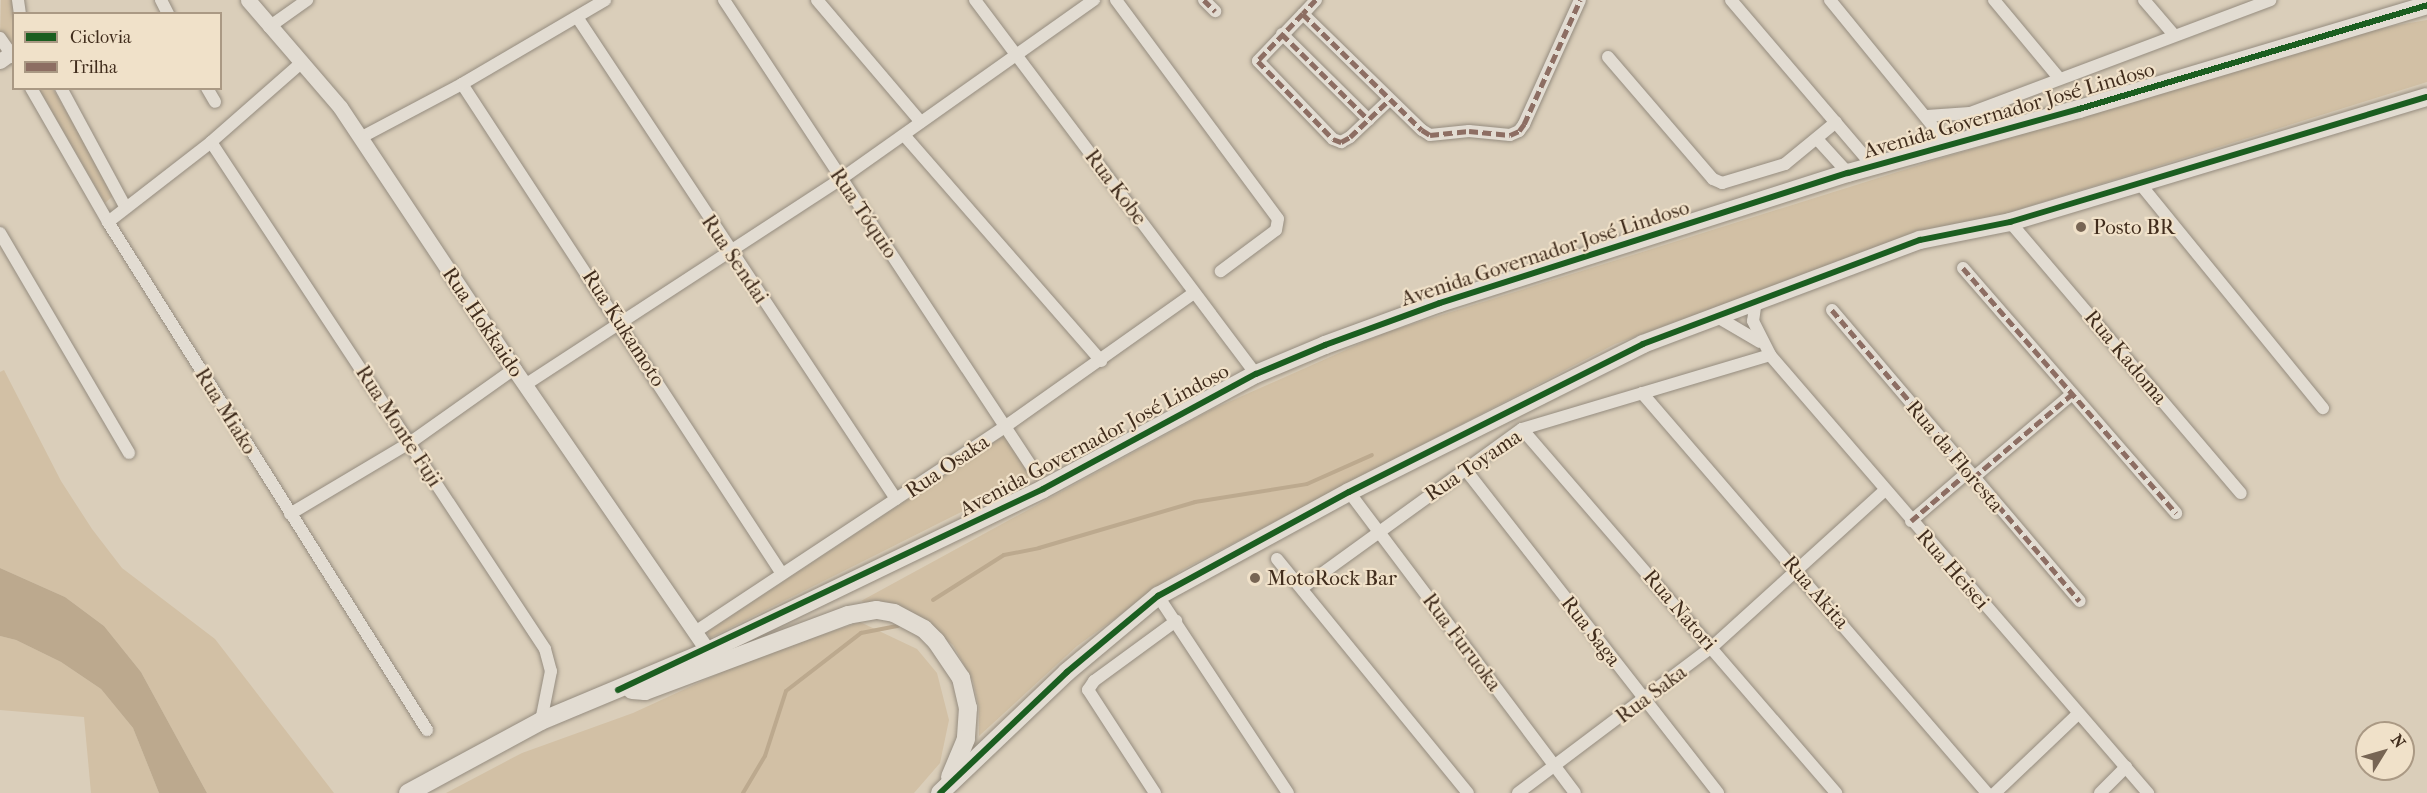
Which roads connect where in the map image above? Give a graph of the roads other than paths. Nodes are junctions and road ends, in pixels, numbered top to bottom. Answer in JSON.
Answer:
{"nodes":[{"id":1,"x":248,"y":0,"type":"edge"},
{"id":2,"x":307,"y":0,"type":"edge"},
{"id":3,"x":605,"y":0,"type":"edge"},
{"id":4,"x":724,"y":0,"type":"edge"},
{"id":5,"x":817,"y":0,"type":"edge"},
{"id":6,"x":975,"y":0,"type":"edge"},
{"id":7,"x":1094,"y":0,"type":"edge"},
{"id":8,"x":1116,"y":0,"type":"edge"},
{"id":9,"x":1204,"y":0,"type":"edge"},
{"id":10,"x":1316,"y":0,"type":"edge"},
{"id":11,"x":1580,"y":0,"type":"edge"},
{"id":12,"x":1731,"y":0,"type":"edge"},
{"id":13,"x":1830,"y":0,"type":"edge"},
{"id":14,"x":1994,"y":0,"type":"edge"},
{"id":15,"x":2144,"y":0,"type":"edge"},
{"id":16,"x":2270,"y":0,"type":"edge"},
{"id":17,"x":2427,"y":6,"type":"edge"},
{"id":18,"x":1215,"y":11,"type":"dead end"},
{"id":19,"x":1303,"y":14,"type":"junction"},
{"id":20,"x":577,"y":17,"type":"junction"},
{"id":21,"x":269,"y":27,"type":"junction"},
{"id":22,"x":1282,"y":34,"type":"junction"},
{"id":23,"x":2174,"y":35,"type":"junction"},
{"id":24,"x":0,"y":38,"type":"edge"},
{"id":25,"x":1018,"y":56,"type":"junction"},
{"id":26,"x":1608,"y":57,"type":"dead end"},
{"id":27,"x":8,"y":58,"type":"edge"},
{"id":28,"x":302,"y":62,"type":"junction"},
{"id":29,"x":2059,"y":78,"type":"junction"},
{"id":30,"x":462,"y":84,"type":"junction"},
{"id":31,"x":32,"y":90,"type":"edge"},
{"id":32,"x":62,"y":90,"type":"edge"},
{"id":33,"x":208,"y":90,"type":"edge"},
{"id":34,"x":2427,"y":97,"type":"edge"},
{"id":35,"x":1389,"y":99,"type":"junction"},
{"id":36,"x":215,"y":102,"type":"dead end"},
{"id":37,"x":1970,"y":113,"type":"junction"},
{"id":38,"x":1927,"y":116,"type":"junction"},
{"id":39,"x":1369,"y":120,"type":"junction"},
{"id":40,"x":921,"y":122,"type":"junction"},
{"id":41,"x":1836,"y":122,"type":"junction"},
{"id":42,"x":904,"y":135,"type":"junction"},
{"id":43,"x":360,"y":138,"type":"junction"},
{"id":44,"x":1974,"y":138,"type":"junction"},
{"id":45,"x":1817,"y":139,"type":"junction"},
{"id":46,"x":211,"y":142,"type":"junction"},
{"id":47,"x":1950,"y":146,"type":"junction"},
{"id":48,"x":1873,"y":166,"type":"junction"},
{"id":49,"x":1848,"y":173,"type":"junction"},
{"id":50,"x":841,"y":179,"type":"junction"},
{"id":51,"x":2141,"y":185,"type":"junction"},
{"id":52,"x":126,"y":208,"type":"junction"},
{"id":53,"x":108,"y":222,"type":"junction"},
{"id":54,"x":2010,"y":222,"type":"junction"},
{"id":55,"x":0,"y":233,"type":"edge"},
{"id":56,"x":730,"y":251,"type":"junction"},
{"id":57,"x":1963,"y":268,"type":"dead end"},
{"id":58,"x":1221,"y":271,"type":"dead end"},
{"id":59,"x":1194,"y":293,"type":"junction"},
{"id":60,"x":1756,"y":300,"type":"junction"},
{"id":61,"x":1832,"y":310,"type":"dead end"},
{"id":62,"x":1713,"y":314,"type":"junction"},
{"id":63,"x":621,"y":322,"type":"junction"},
{"id":64,"x":1760,"y":342,"type":"junction"},
{"id":65,"x":1770,"y":356,"type":"junction"},
{"id":66,"x":1101,"y":361,"type":"junction"},
{"id":67,"x":514,"y":369,"type":"junction"},
{"id":68,"x":1256,"y":374,"type":"junction"},
{"id":69,"x":525,"y":385,"type":"junction"},
{"id":70,"x":1642,"y":393,"type":"junction"},
{"id":71,"x":2072,"y":394,"type":"junction"},
{"id":72,"x":2323,"y":408,"type":"dead end"},
{"id":73,"x":1006,"y":426,"type":"junction"},
{"id":74,"x":1522,"y":429,"type":"junction"},
{"id":75,"x":411,"y":442,"type":"junction"},
{"id":76,"x":129,"y":453,"type":"dead end"},
{"id":77,"x":1033,"y":469,"type":"dead end"},
{"id":78,"x":1465,"y":469,"type":"junction"},
{"id":79,"x":1971,"y":475,"type":"junction"},
{"id":80,"x":1884,"y":491,"type":"junction"},
{"id":81,"x":1349,"y":492,"type":"junction"},
{"id":82,"x":2241,"y":493,"type":"dead end"},
{"id":83,"x":896,"y":499,"type":"junction"},
{"id":84,"x":2176,"y":513,"type":"dead end"},
{"id":85,"x":290,"y":514,"type":"junction"},
{"id":86,"x":1911,"y":521,"type":"junction"},
{"id":87,"x":1378,"y":530,"type":"junction"},
{"id":88,"x":1277,"y":559,"type":"dead end"},
{"id":89,"x":1798,"y":571,"type":"junction"},
{"id":90,"x":782,"y":574,"type":"junction"},
{"id":91,"x":1302,"y":588,"type":"junction"},
{"id":92,"x":1158,"y":596,"type":"junction"},
{"id":93,"x":2080,"y":601,"type":"dead end"},
{"id":94,"x":1176,"y":621,"type":"junction"},
{"id":95,"x":694,"y":632,"type":"junction"},
{"id":96,"x":1712,"y":647,"type":"junction"},
{"id":97,"x":708,"y":651,"type":"junction"},
{"id":98,"x":618,"y":690,"type":"junction"},
{"id":99,"x":1644,"y":699,"type":"junction"},
{"id":100,"x":2078,"y":714,"type":"junction"},
{"id":101,"x":541,"y":720,"type":"junction"},
{"id":102,"x":427,"y":730,"type":"dead end"},
{"id":103,"x":2126,"y":767,"type":"junction"},
{"id":104,"x":1555,"y":768,"type":"junction"},
{"id":105,"x":1465,"y":789,"type":"edge"},
{"id":106,"x":408,"y":793,"type":"edge"},
{"id":107,"x":940,"y":793,"type":"edge"},
{"id":108,"x":1155,"y":793,"type":"edge"},
{"id":109,"x":1288,"y":793,"type":"edge"},
{"id":110,"x":1449,"y":793,"type":"edge"},
{"id":111,"x":1518,"y":793,"type":"edge"},
{"id":112,"x":1575,"y":793,"type":"edge"},
{"id":113,"x":1718,"y":793,"type":"edge"},
{"id":114,"x":1836,"y":793,"type":"edge"},
{"id":115,"x":1987,"y":793,"type":"edge"},
{"id":116,"x":1995,"y":793,"type":"edge"},
{"id":117,"x":2100,"y":793,"type":"edge"},
{"id":118,"x":2148,"y":793,"type":"edge"}],
"edges":[{"from":1,"to":21,"type":"street","name":"Rua Hokkaido"},
{"from":2,"to":21,"type":"street"},
{"from":3,"to":20,"type":"street"},
{"from":4,"to":50,"type":"street","name":"Rua Tóquio"},
{"from":5,"to":40,"type":"street"},
{"from":6,"to":25,"type":"street","name":"Rua Kobe"},
{"from":7,"to":25,"type":"street"},
{"from":8,"to":58,"type":"street"},
{"from":9,"to":18,"type":"street"},
{"from":10,"to":19,"type":"street"},
{"from":11,"to":35,"type":"street"},
{"from":12,"to":41,"type":"street"},
{"from":13,"to":38,"type":"street"},
{"from":14,"to":29,"type":"street"},
{"from":15,"to":23,"type":"street"},
{"from":16,"to":23,"type":"street"},
{"from":17,"to":44,"type":"main road","name":"Avenida Governador José Lindoso"},
{"from":19,"to":22,"type":"street"},
{"from":19,"to":35,"type":"street"},
{"from":20,"to":30,"type":"street"},
{"from":20,"to":56,"type":"street","name":"Rua Sendai"},
{"from":21,"to":28,"type":"street","name":"Rua Hokkaido"},
{"from":22,"to":39,"type":"street"},
{"from":22,"to":39,"type":"street"},
{"from":23,"to":29,"type":"street"},
{"from":24,"to":27,"type":"street"},
{"from":25,"to":40,"type":"street"},
{"from":25,"to":59,"type":"street","name":"Rua Kobe"},
{"from":26,"to":45,"type":"street"},
{"from":28,"to":43,"type":"street","name":"Rua Hokkaido"},
{"from":28,"to":46,"type":"street"},
{"from":29,"to":37,"type":"street"},
{"from":30,"to":43,"type":"street"},
{"from":30,"to":63,"type":"street","name":"Rua Kukamoto"},
{"from":31,"to":53,"type":"street","name":"Rua Miako"},
{"from":32,"to":52,"type":"street"},
{"from":33,"to":36,"type":"street"},
{"from":34,"to":51,"type":"main road"},
{"from":35,"to":39,"type":"street"},
{"from":37,"to":38,"type":"street"},
{"from":37,"to":44,"type":"street"},
{"from":38,"to":47,"type":"street"},
{"from":40,"to":42,"type":"street"},
{"from":41,"to":45,"type":"street"},
{"from":41,"to":48,"type":"street"},
{"from":42,"to":50,"type":"street"},
{"from":42,"to":66,"type":"street"},
{"from":43,"to":67,"type":"street","name":"Rua Hokkaido"},
{"from":44,"to":47,"type":"main road","name":"Avenida Governador José Lindoso"},
{"from":45,"to":49,"type":"street"},
{"from":46,"to":52,"type":"street"},
{"from":46,"to":75,"type":"street","name":"Rua Monte Fuji"},
{"from":47,"to":48,"type":"main road","name":"Avenida Governador José Lindoso"},
{"from":48,"to":49,"type":"main road","name":"Avenida Governador José Lindoso"},
{"from":49,"to":68,"type":"main road","name":"Avenida Governador José Lindoso"},
{"from":50,"to":56,"type":"street"},
{"from":50,"to":73,"type":"street","name":"Rua Tóquio"},
{"from":51,"to":54,"type":"main road"},
{"from":51,"to":72,"type":"street"},
{"from":52,"to":53,"type":"street"},
{"from":53,"to":85,"type":"street","name":"Rua Miako"},
{"from":54,"to":60,"type":"main road"},
{"from":54,"to":82,"type":"street","name":"Rua Kadoma"},
{"from":55,"to":76,"type":"street"},
{"from":56,"to":63,"type":"street"},
{"from":56,"to":83,"type":"street","name":"Rua Sendai"},
{"from":57,"to":71,"type":"street"},
{"from":59,"to":66,"type":"street","name":"Rua Osaka"},
{"from":59,"to":68,"type":"street","name":"Rua Kobe"},
{"from":60,"to":62,"type":"main road"},
{"from":60,"to":64,"type":"street","name":"Rua Heisei"},
{"from":61,"to":79,"type":"street","name":"Rua da Floresta"},
{"from":62,"to":64,"type":"street","name":"Rua Heisei"},
{"from":62,"to":81,"type":"main road"},
{"from":63,"to":69,"type":"street"},
{"from":63,"to":90,"type":"street","name":"Rua Kukamoto"},
{"from":64,"to":65,"type":"street","name":"Rua Heisei"},
{"from":65,"to":70,"type":"street","name":"Rua Toyama"},
{"from":65,"to":80,"type":"street","name":"Rua Heisei"},
{"from":66,"to":73,"type":"street","name":"Rua Osaka"},
{"from":67,"to":69,"type":"street","name":"Rua Hokkaido"},
{"from":67,"to":75,"type":"street"},
{"from":68,"to":97,"type":"main road","name":"Avenida Governador José Lindoso"},
{"from":69,"to":95,"type":"street","name":"Rua Hokkaido"},
{"from":70,"to":74,"type":"street","name":"Rua Toyama"},
{"from":70,"to":89,"type":"street","name":"Rua Akita"},
{"from":71,"to":79,"type":"street"},
{"from":71,"to":84,"type":"street"},
{"from":73,"to":77,"type":"street","name":"Rua Tóquio"},
{"from":73,"to":83,"type":"street","name":"Rua Osaka"},
{"from":74,"to":78,"type":"street","name":"Rua Toyama"},
{"from":74,"to":96,"type":"street","name":"Rua Natori"},
{"from":75,"to":85,"type":"street"},
{"from":75,"to":101,"type":"street","name":"Rua Monte Fuji"},
{"from":78,"to":87,"type":"street","name":"Rua Toyama"},
{"from":78,"to":99,"type":"street","name":"Rua Saga"},
{"from":79,"to":86,"type":"street"},
{"from":79,"to":93,"type":"street","name":"Rua da Floresta"},
{"from":80,"to":86,"type":"street","name":"Rua Heisei"},
{"from":80,"to":89,"type":"street","name":"Rua Saka"},
{"from":81,"to":87,"type":"street","name":"Rua Furuoka"},
{"from":81,"to":92,"type":"main road"},
{"from":83,"to":90,"type":"street","name":"Rua Osaka"},
{"from":85,"to":102,"type":"street","name":"Rua Miako"},
{"from":86,"to":100,"type":"street","name":"Rua Heisei"},
{"from":87,"to":91,"type":"street","name":"Rua Toyama"},
{"from":87,"to":104,"type":"street","name":"Rua Furuoka"},
{"from":88,"to":91,"type":"street"},
{"from":89,"to":96,"type":"street","name":"Rua Saka"},
{"from":89,"to":115,"type":"street","name":"Rua Akita"},
{"from":90,"to":95,"type":"street","name":"Rua Osaka"},
{"from":91,"to":105,"type":"street"},
{"from":92,"to":94,"type":"street"},
{"from":92,"to":107,"type":"main road"},
{"from":94,"to":108,"type":"street"},
{"from":94,"to":109,"type":"street"},
{"from":95,"to":97,"type":"street","name":"Rua Hokkaido"},
{"from":96,"to":99,"type":"street","name":"Rua Saka"},
{"from":96,"to":114,"type":"street","name":"Rua Natori"},
{"from":97,"to":98,"type":"main road","name":"Avenida Governador José Lindoso"},
{"from":98,"to":101,"type":"main road","name":"Avenida Governador José Lindoso"},
{"from":98,"to":107,"type":"main road"},
{"from":99,"to":104,"type":"street","name":"Rua Saka"},
{"from":99,"to":113,"type":"street","name":"Rua Saga"},
{"from":100,"to":103,"type":"street","name":"Rua Heisei"},
{"from":100,"to":116,"type":"street"},
{"from":101,"to":106,"type":"main road","name":"Avenida Governador José Lindoso"},
{"from":103,"to":117,"type":"street"},
{"from":103,"to":118,"type":"street","name":"Rua Heisei"},
{"from":104,"to":111,"type":"street","name":"Rua Saka"},
{"from":104,"to":112,"type":"street","name":"Rua Furuoka"},
{"from":105,"to":110,"type":"street"}]}
